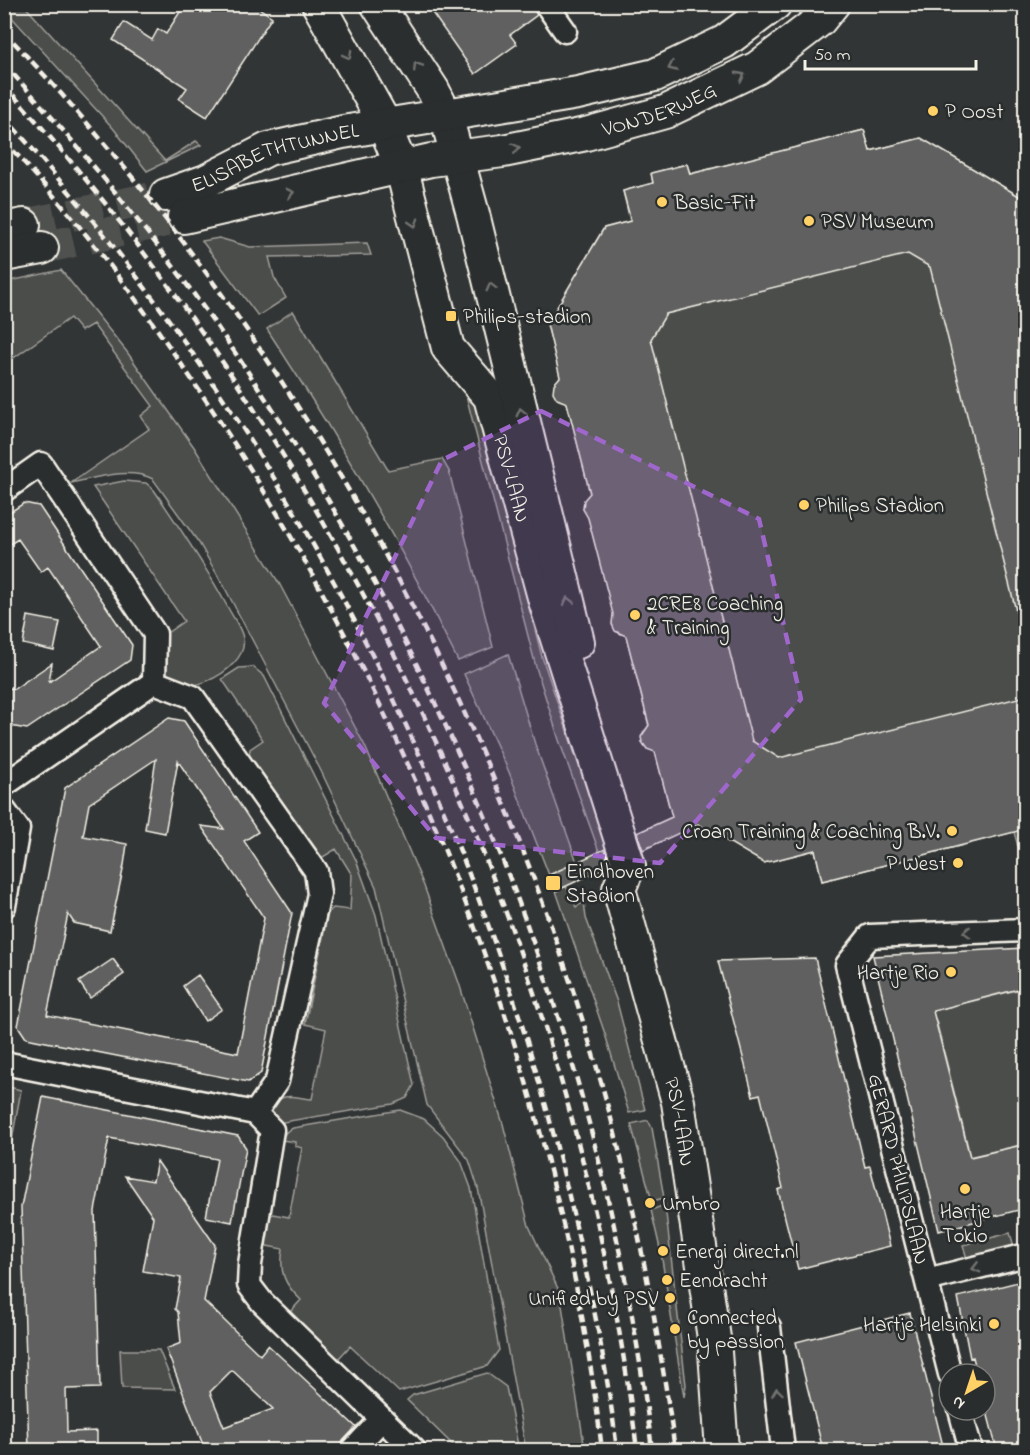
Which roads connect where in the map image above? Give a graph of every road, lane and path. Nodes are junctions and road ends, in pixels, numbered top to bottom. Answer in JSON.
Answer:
{"nodes":[{"id":1,"x":318,"y":4,"type":"edge"},
{"id":2,"x":377,"y":4,"type":"edge"},
{"id":3,"x":546,"y":4,"type":"edge"},
{"id":4,"x":775,"y":4,"type":"edge"},
{"id":5,"x":833,"y":4,"type":"edge"},
{"id":6,"x":565,"y":31,"type":"dead end"},
{"id":7,"x":446,"y":116,"type":"junction"},
{"id":8,"x":384,"y":125,"type":"junction"},
{"id":9,"x":458,"y":156,"type":"junction"},
{"id":10,"x":401,"y":166,"type":"junction"},
{"id":11,"x":23,"y":234,"type":"tunnel mouth"},
{"id":12,"x":4,"y":255,"type":"edge"},
{"id":13,"x":4,"y":490,"type":"edge"},
{"id":14,"x":154,"y":682,"type":"junction"},
{"id":15,"x":4,"y":785,"type":"edge"},
{"id":16,"x":609,"y":802,"type":"junction"},
{"id":17,"x":4,"y":810,"type":"edge"},
{"id":18,"x":4,"y":906,"type":"edge"},
{"id":19,"x":1026,"y":930,"type":"edge"},
{"id":20,"x":4,"y":1063,"type":"edge"},
{"id":21,"x":255,"y":1113,"type":"junction"},
{"id":22,"x":1026,"y":1255,"type":"edge"},
{"id":23,"x":927,"y":1280,"type":"junction"},
{"id":24,"x":769,"y":1327,"type":"dead end"},
{"id":25,"x":947,"y":1362,"type":"edge"},
{"id":26,"x":381,"y":1420,"type":"junction"},
{"id":27,"x":963,"y":1422,"type":"edge"},
{"id":28,"x":353,"y":1450,"type":"edge"},
{"id":29,"x":414,"y":1450,"type":"edge"},
{"id":30,"x":722,"y":1450,"type":"edge"},
{"id":31,"x":783,"y":1450,"type":"edge"},
{"id":32,"x":971,"y":1450,"type":"edge"}],
"edges":[{"from":1,"to":8,"type":"main road","name":"PSV-LAAN","one_way":true},
{"from":7,"to":2,"type":"main road","name":"PSV-LAAN","one_way":true},
{"from":3,"to":6,"type":"street"},
{"from":4,"to":7,"type":"main road","name":"VONDERWEG","one_way":true},
{"from":9,"to":5,"type":"main road","name":"VONDERWEG","one_way":true},
{"from":7,"to":8,"type":"main road","name":"VONDERWEG"},
{"from":7,"to":9,"type":"main road","name":"PSV-LAAN"},
{"from":8,"to":10,"type":"main road","name":"PSV-LAAN"},
{"from":8,"to":10,"type":"main road","name":"ELISABETHTUNNEL","one_way":true},
{"from":9,"to":10,"type":"main road","name":"VONDERWEG"},
{"from":16,"to":9,"type":"main road","name":"PSV-LAAN","one_way":true},
{"from":10,"to":16,"type":"main road","name":"PSV-LAAN","one_way":true},
{"from":11,"to":12,"type":"main road"},
{"from":13,"to":14,"type":"street"},
{"from":14,"to":15,"type":"street"},
{"from":14,"to":21,"type":"street"},
{"from":16,"to":30,"type":"main road","name":"PSV-LAAN"},
{"from":17,"to":18,"type":"street"},
{"from":19,"to":23,"type":"street","name":"GERARD PHILIPSLAAN","one_way":true},
{"from":20,"to":21,"type":"street"},
{"from":21,"to":26,"type":"street"},
{"from":22,"to":23,"type":"street","one_way":true},
{"from":23,"to":25,"type":"street","name":"GERARD PHILIPSLAAN"},
{"from":31,"to":24,"type":"street","one_way":true},
{"from":26,"to":28,"type":"street"},
{"from":26,"to":29,"type":"street"},
{"from":27,"to":32,"type":"street"}]}
